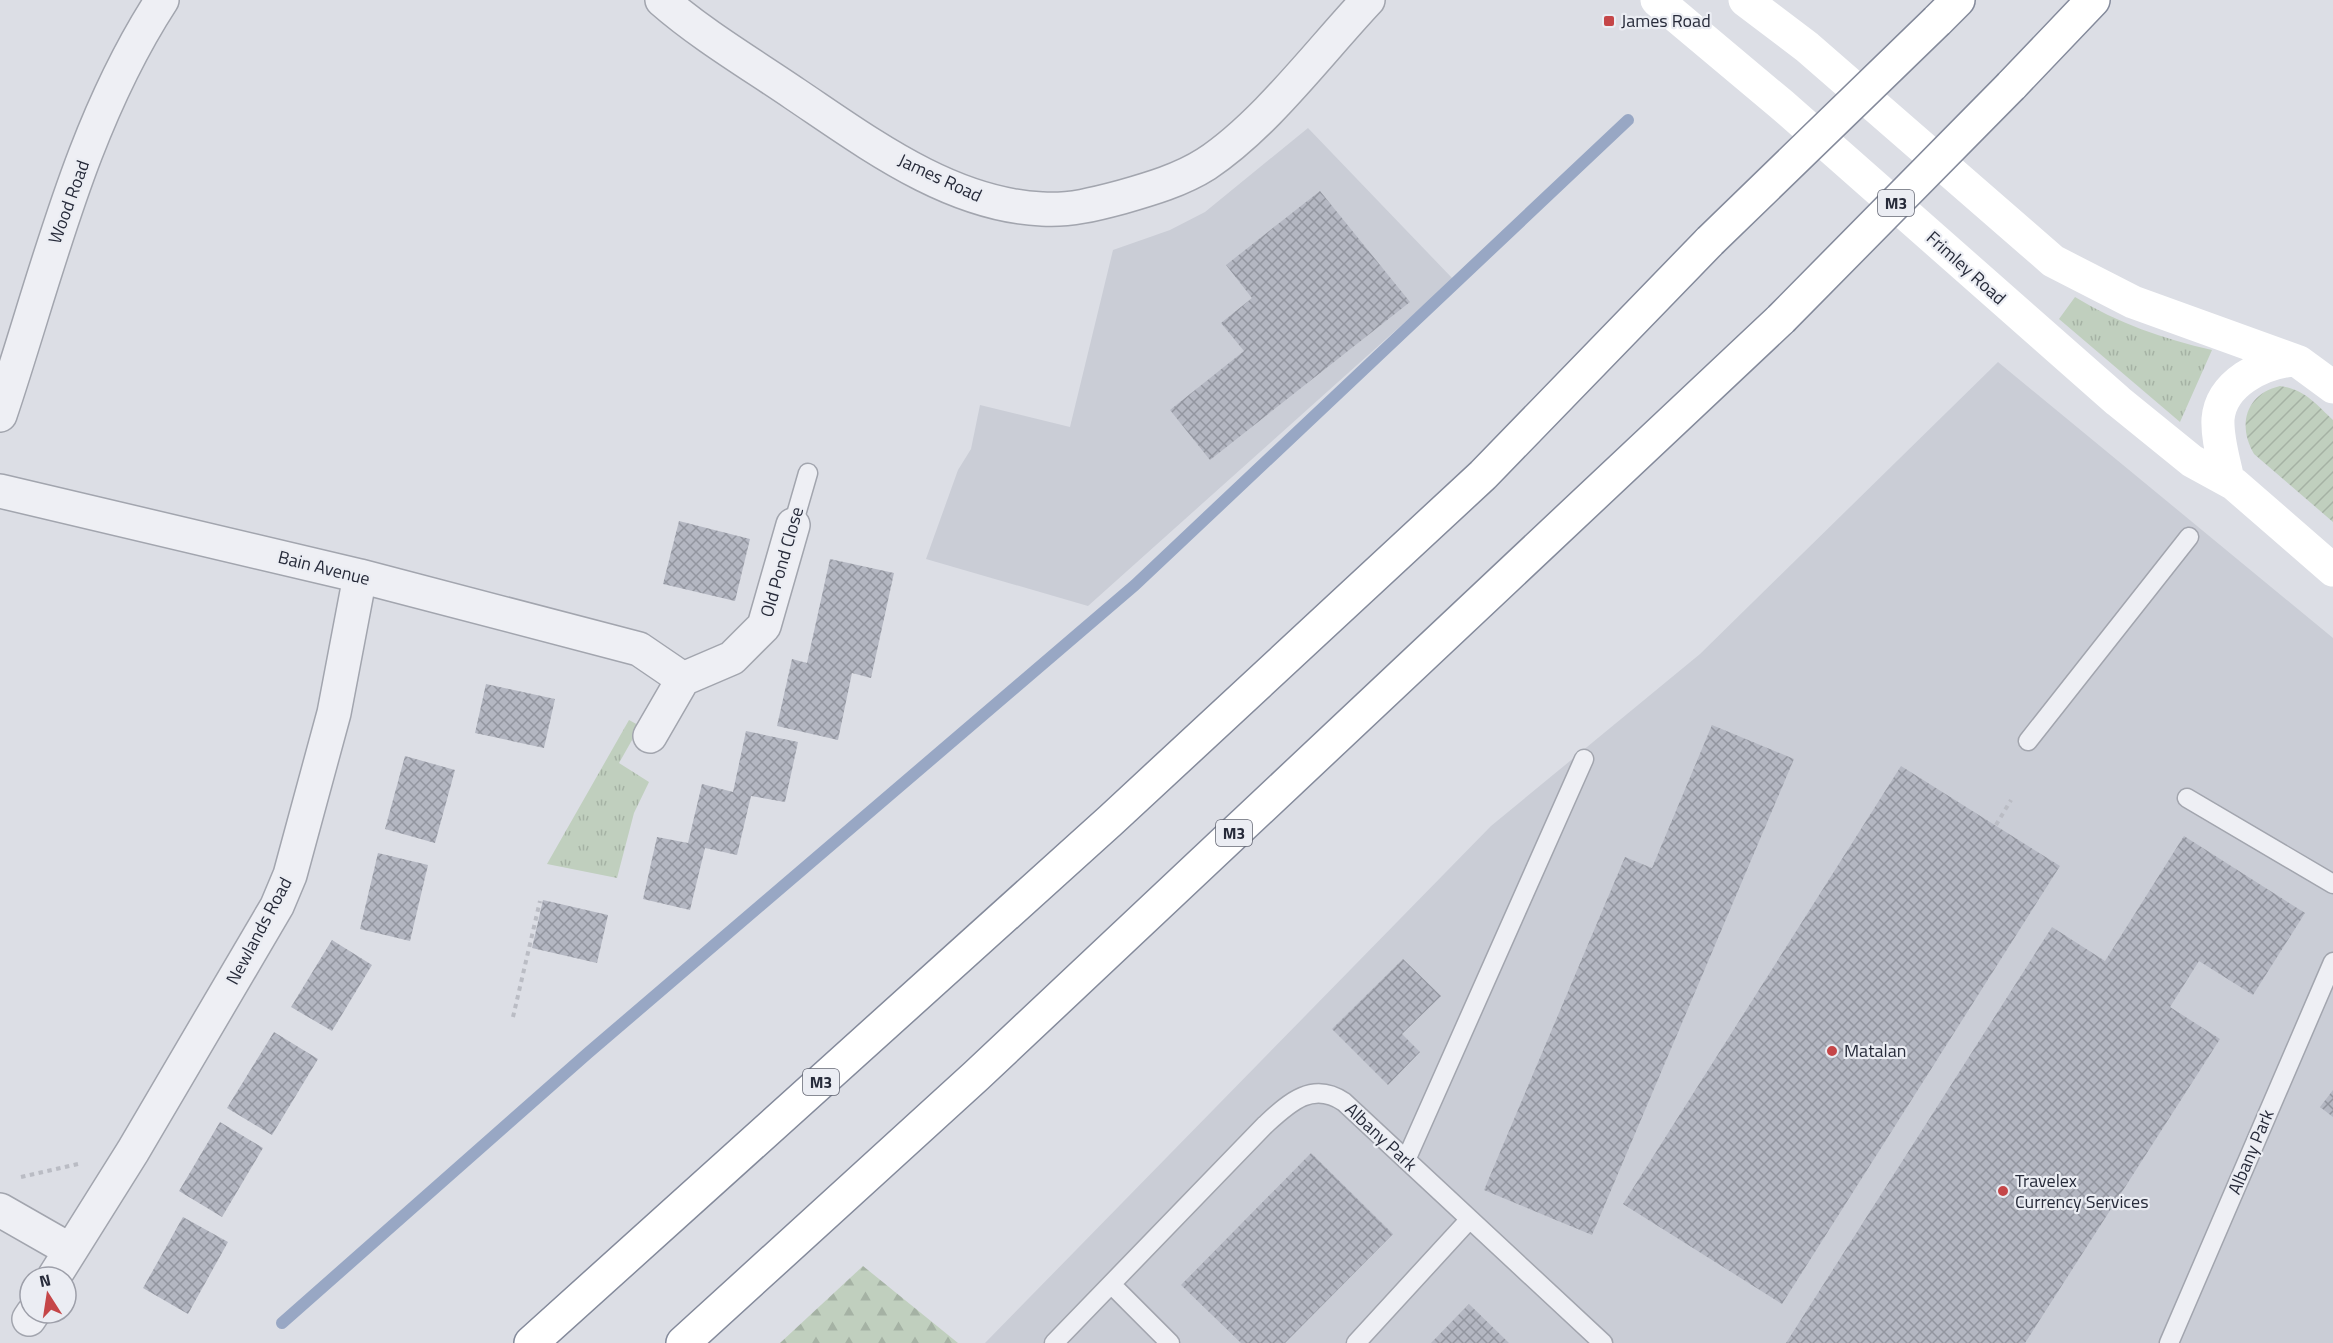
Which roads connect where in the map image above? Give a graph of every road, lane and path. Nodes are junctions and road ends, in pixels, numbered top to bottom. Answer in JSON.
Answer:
{"nodes":[{"id":1,"x":162,"y":0,"type":"edge"},
{"id":2,"x":662,"y":0,"type":"edge"},
{"id":3,"x":1368,"y":0,"type":"edge"},
{"id":4,"x":1657,"y":0,"type":"edge"},
{"id":5,"x":1745,"y":0,"type":"edge"},
{"id":6,"x":2093,"y":0,"type":"edge"},
{"id":7,"x":1948,"y":10,"type":"edge"},
{"id":8,"x":2293,"y":360,"type":"junction"},
{"id":9,"x":2333,"y":387,"type":"edge"},
{"id":10,"x":0,"y":415,"type":"edge"},
{"id":11,"x":808,"y":473,"type":"dead end"},
{"id":12,"x":2228,"y":480,"type":"junction"},
{"id":13,"x":0,"y":491,"type":"edge"},
{"id":14,"x":793,"y":525,"type":"joint"},
{"id":15,"x":2189,"y":537,"type":"dead end"},
{"id":16,"x":2333,"y":570,"type":"edge"},
{"id":17,"x":360,"y":576,"type":"junction"},
{"id":18,"x":683,"y":679,"type":"junction"},
{"id":19,"x":650,"y":736,"type":"dead end"},
{"id":20,"x":2028,"y":741,"type":"dead end"},
{"id":21,"x":1584,"y":759,"type":"dead end"},
{"id":22,"x":2187,"y":798,"type":"dead end"},
{"id":23,"x":2011,"y":800,"type":"dead end"},
{"id":24,"x":1996,"y":825,"type":"dead end"},
{"id":25,"x":2333,"y":884,"type":"edge"},
{"id":26,"x":540,"y":901,"type":"dead end"},
{"id":27,"x":2333,"y":962,"type":"edge"},
{"id":28,"x":513,"y":1017,"type":"dead end"},
{"id":29,"x":133,"y":1151,"type":"junction"},
{"id":30,"x":1406,"y":1160,"type":"junction"},
{"id":31,"x":11,"y":1179,"type":"dead end"},
{"id":32,"x":0,"y":1210,"type":"edge"},
{"id":33,"x":1469,"y":1220,"type":"junction"},
{"id":34,"x":62,"y":1263,"type":"edge"},
{"id":35,"x":1112,"y":1285,"type":"junction"},
{"id":36,"x":531,"y":1343,"type":"edge"},
{"id":37,"x":683,"y":1343,"type":"edge"},
{"id":38,"x":1054,"y":1343,"type":"edge"},
{"id":39,"x":1170,"y":1343,"type":"edge"},
{"id":40,"x":1356,"y":1343,"type":"edge"},
{"id":41,"x":1603,"y":1343,"type":"edge"},
{"id":42,"x":2169,"y":1343,"type":"edge"}],
"edges":[{"from":1,"to":10,"type":"street","name":"Wood Road"},
{"from":2,"to":3,"type":"street","name":"James Road"},
{"from":4,"to":12,"type":"main road","name":"Frimley Road"},
{"from":5,"to":8,"type":"main road"},
{"from":6,"to":37,"type":"main road","number":"M3","bridge":true},
{"from":7,"to":36,"type":"main road","number":"M3","bridge":true},
{"from":8,"to":9,"type":"main road"},
{"from":8,"to":12,"type":"main road"},
{"from":11,"to":14,"type":"lane","name":"Old Pond Close"},
{"from":12,"to":16,"type":"main road","name":"Frimley Road"},
{"from":13,"to":17,"type":"street","name":"Bain Avenue"},
{"from":14,"to":18,"type":"street","name":"Old Pond Close"},
{"from":15,"to":20,"type":"lane"},
{"from":17,"to":18,"type":"street","name":"Bain Avenue"},
{"from":17,"to":29,"type":"street","name":"Newlands Road"},
{"from":18,"to":19,"type":"street"},
{"from":21,"to":30,"type":"lane"},
{"from":22,"to":25,"type":"lane"},
{"from":23,"to":24,"type":"path"},
{"from":26,"to":28,"type":"path"},
{"from":27,"to":42,"type":"lane","name":"Albany Park"},
{"from":29,"to":31,"type":"path"},
{"from":29,"to":34,"type":"street","name":"Newlands Road"},
{"from":30,"to":33,"type":"lane","name":"Albany Park"},
{"from":30,"to":35,"type":"lane","name":"Albany Park"},
{"from":32,"to":34,"type":"street","name":"Newlands Road"},
{"from":33,"to":40,"type":"lane"},
{"from":33,"to":41,"type":"lane","name":"Albany Park"},
{"from":35,"to":38,"type":"lane","name":"Albany Park"},
{"from":35,"to":39,"type":"lane"}]}
